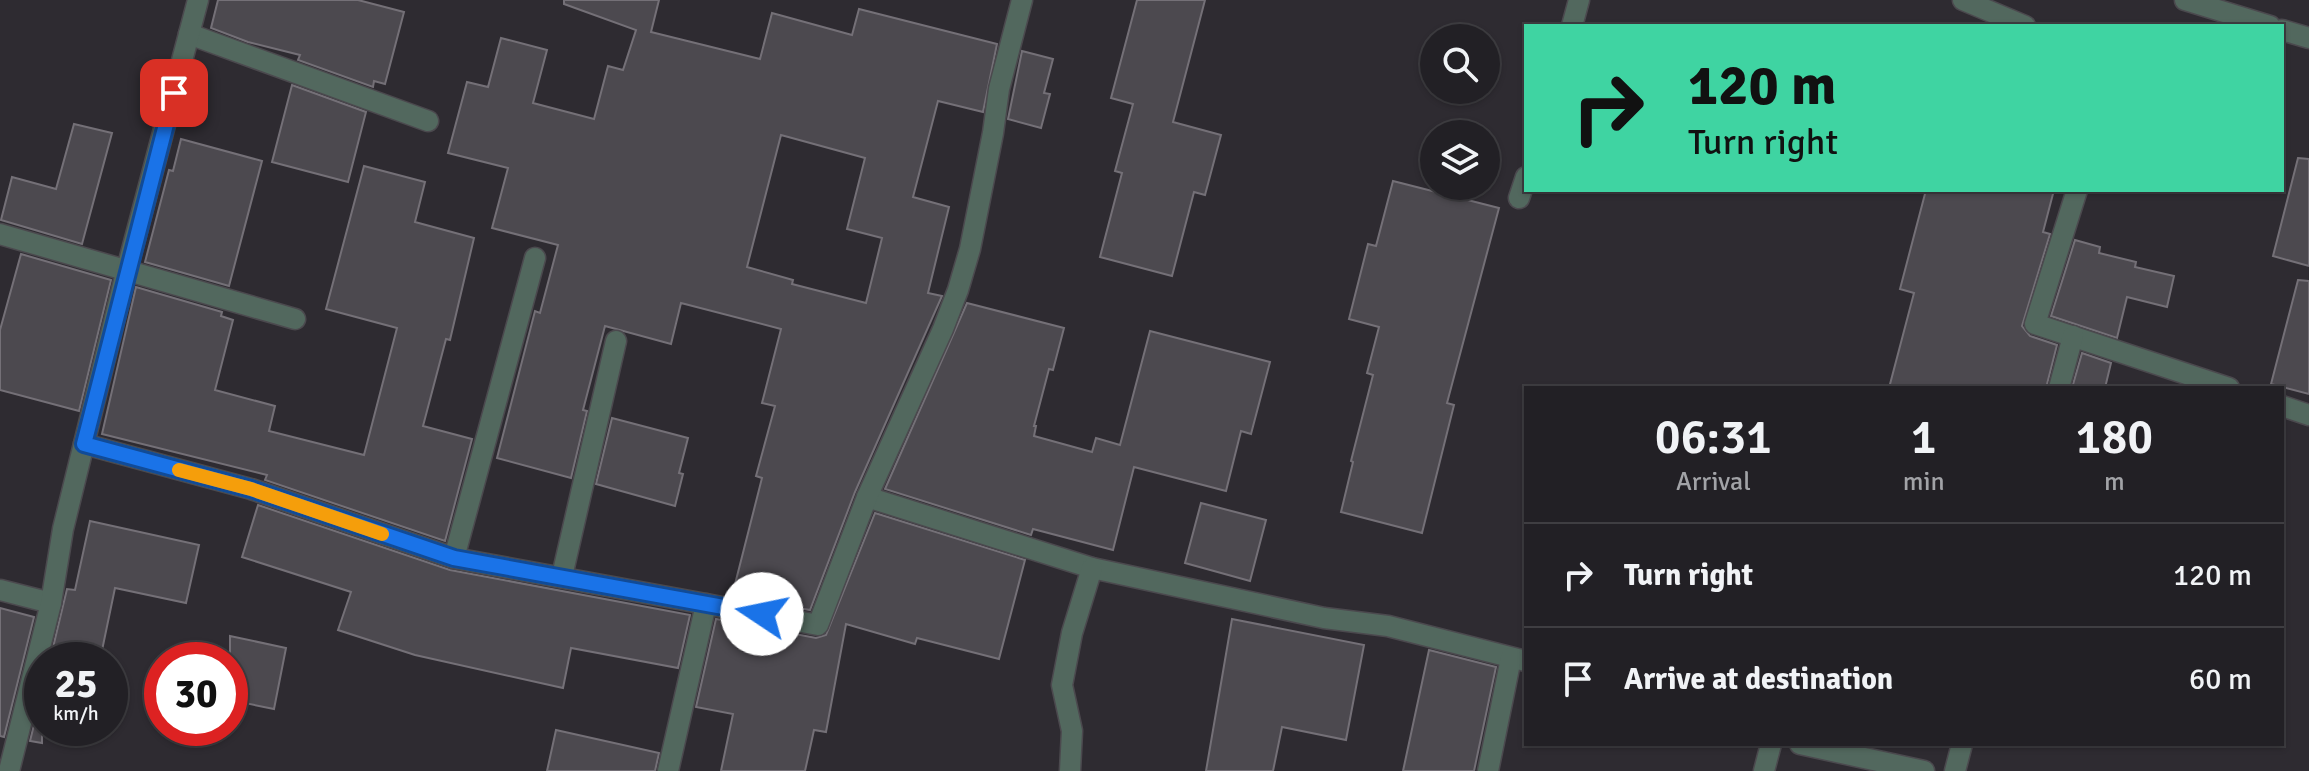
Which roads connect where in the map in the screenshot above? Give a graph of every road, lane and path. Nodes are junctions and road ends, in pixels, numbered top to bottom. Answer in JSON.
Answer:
{"nodes":[{"id":1,"x":198,"y":0,"type":"edge"},
{"id":2,"x":1022,"y":0,"type":"edge"},
{"id":3,"x":1579,"y":0,"type":"edge"},
{"id":4,"x":1963,"y":0,"type":"edge"},
{"id":5,"x":2185,"y":0,"type":"edge"},
{"id":6,"x":1573,"y":24,"type":"edge"},
{"id":7,"x":2020,"y":24,"type":"edge"},
{"id":8,"x":2263,"y":24,"type":"edge"},
{"id":9,"x":2284,"y":31,"type":"edge"},
{"id":10,"x":189,"y":34,"type":"junction"},
{"id":11,"x":2309,"y":38,"type":"edge"},
{"id":12,"x":428,"y":121,"type":"dead end"},
{"id":13,"x":1524,"y":183,"type":"edge"},
{"id":14,"x":2076,"y":192,"type":"edge"},
{"id":15,"x":1519,"y":198,"type":"dead end"},
{"id":16,"x":0,"y":234,"type":"edge"},
{"id":17,"x":535,"y":258,"type":"dead end"},
{"id":18,"x":127,"y":269,"type":"junction"},
{"id":19,"x":295,"y":319,"type":"dead end"},
{"id":20,"x":2073,"y":336,"type":"junction"},
{"id":21,"x":616,"y":341,"type":"dead end"},
{"id":22,"x":2060,"y":386,"type":"edge"},
{"id":23,"x":2223,"y":386,"type":"edge"},
{"id":24,"x":2284,"y":407,"type":"edge"},
{"id":25,"x":2309,"y":415,"type":"edge"},
{"id":26,"x":84,"y":444,"type":"junction"},
{"id":27,"x":867,"y":497,"type":"junction"},
{"id":28,"x":454,"y":558,"type":"junction"},
{"id":29,"x":1092,"y":568,"type":"junction"},
{"id":30,"x":562,"y":576,"type":"junction"},
{"id":31,"x":0,"y":590,"type":"edge"},
{"id":32,"x":51,"y":603,"type":"junction"},
{"id":33,"x":706,"y":604,"type":"junction"},
{"id":34,"x":1518,"y":660,"type":"edge"},
{"id":35,"x":1770,"y":746,"type":"edge"},
{"id":36,"x":1809,"y":746,"type":"edge"},
{"id":37,"x":1961,"y":746,"type":"edge"},
{"id":38,"x":9,"y":771,"type":"edge"},
{"id":39,"x":668,"y":771,"type":"edge"},
{"id":40,"x":1070,"y":771,"type":"edge"},
{"id":41,"x":1488,"y":771,"type":"edge"},
{"id":42,"x":1764,"y":771,"type":"edge"},
{"id":43,"x":1924,"y":771,"type":"edge"},
{"id":44,"x":1955,"y":771,"type":"edge"}],
"edges":[{"from":1,"to":10,"type":"street"},
{"from":2,"to":27,"type":"street"},
{"from":3,"to":6,"type":"street"},
{"from":4,"to":7,"type":"street"},
{"from":5,"to":8,"type":"street"},
{"from":9,"to":11,"type":"street"},
{"from":10,"to":12,"type":"street"},
{"from":10,"to":18,"type":"street"},
{"from":13,"to":15,"type":"street"},
{"from":14,"to":20,"type":"street"},
{"from":16,"to":18,"type":"street"},
{"from":17,"to":28,"type":"street"},
{"from":18,"to":19,"type":"street"},
{"from":18,"to":26,"type":"street"},
{"from":20,"to":22,"type":"street"},
{"from":20,"to":23,"type":"street"},
{"from":21,"to":30,"type":"street"},
{"from":24,"to":25,"type":"street"},
{"from":26,"to":28,"type":"street"},
{"from":26,"to":32,"type":"street"},
{"from":27,"to":29,"type":"street"},
{"from":27,"to":33,"type":"street"},
{"from":28,"to":30,"type":"street"},
{"from":29,"to":34,"type":"street"},
{"from":29,"to":40,"type":"street"},
{"from":30,"to":33,"type":"street"},
{"from":31,"to":32,"type":"street"},
{"from":32,"to":38,"type":"street"},
{"from":33,"to":39,"type":"street"},
{"from":34,"to":41,"type":"street"},
{"from":35,"to":42,"type":"street"},
{"from":36,"to":43,"type":"street"},
{"from":37,"to":44,"type":"street"}]}
